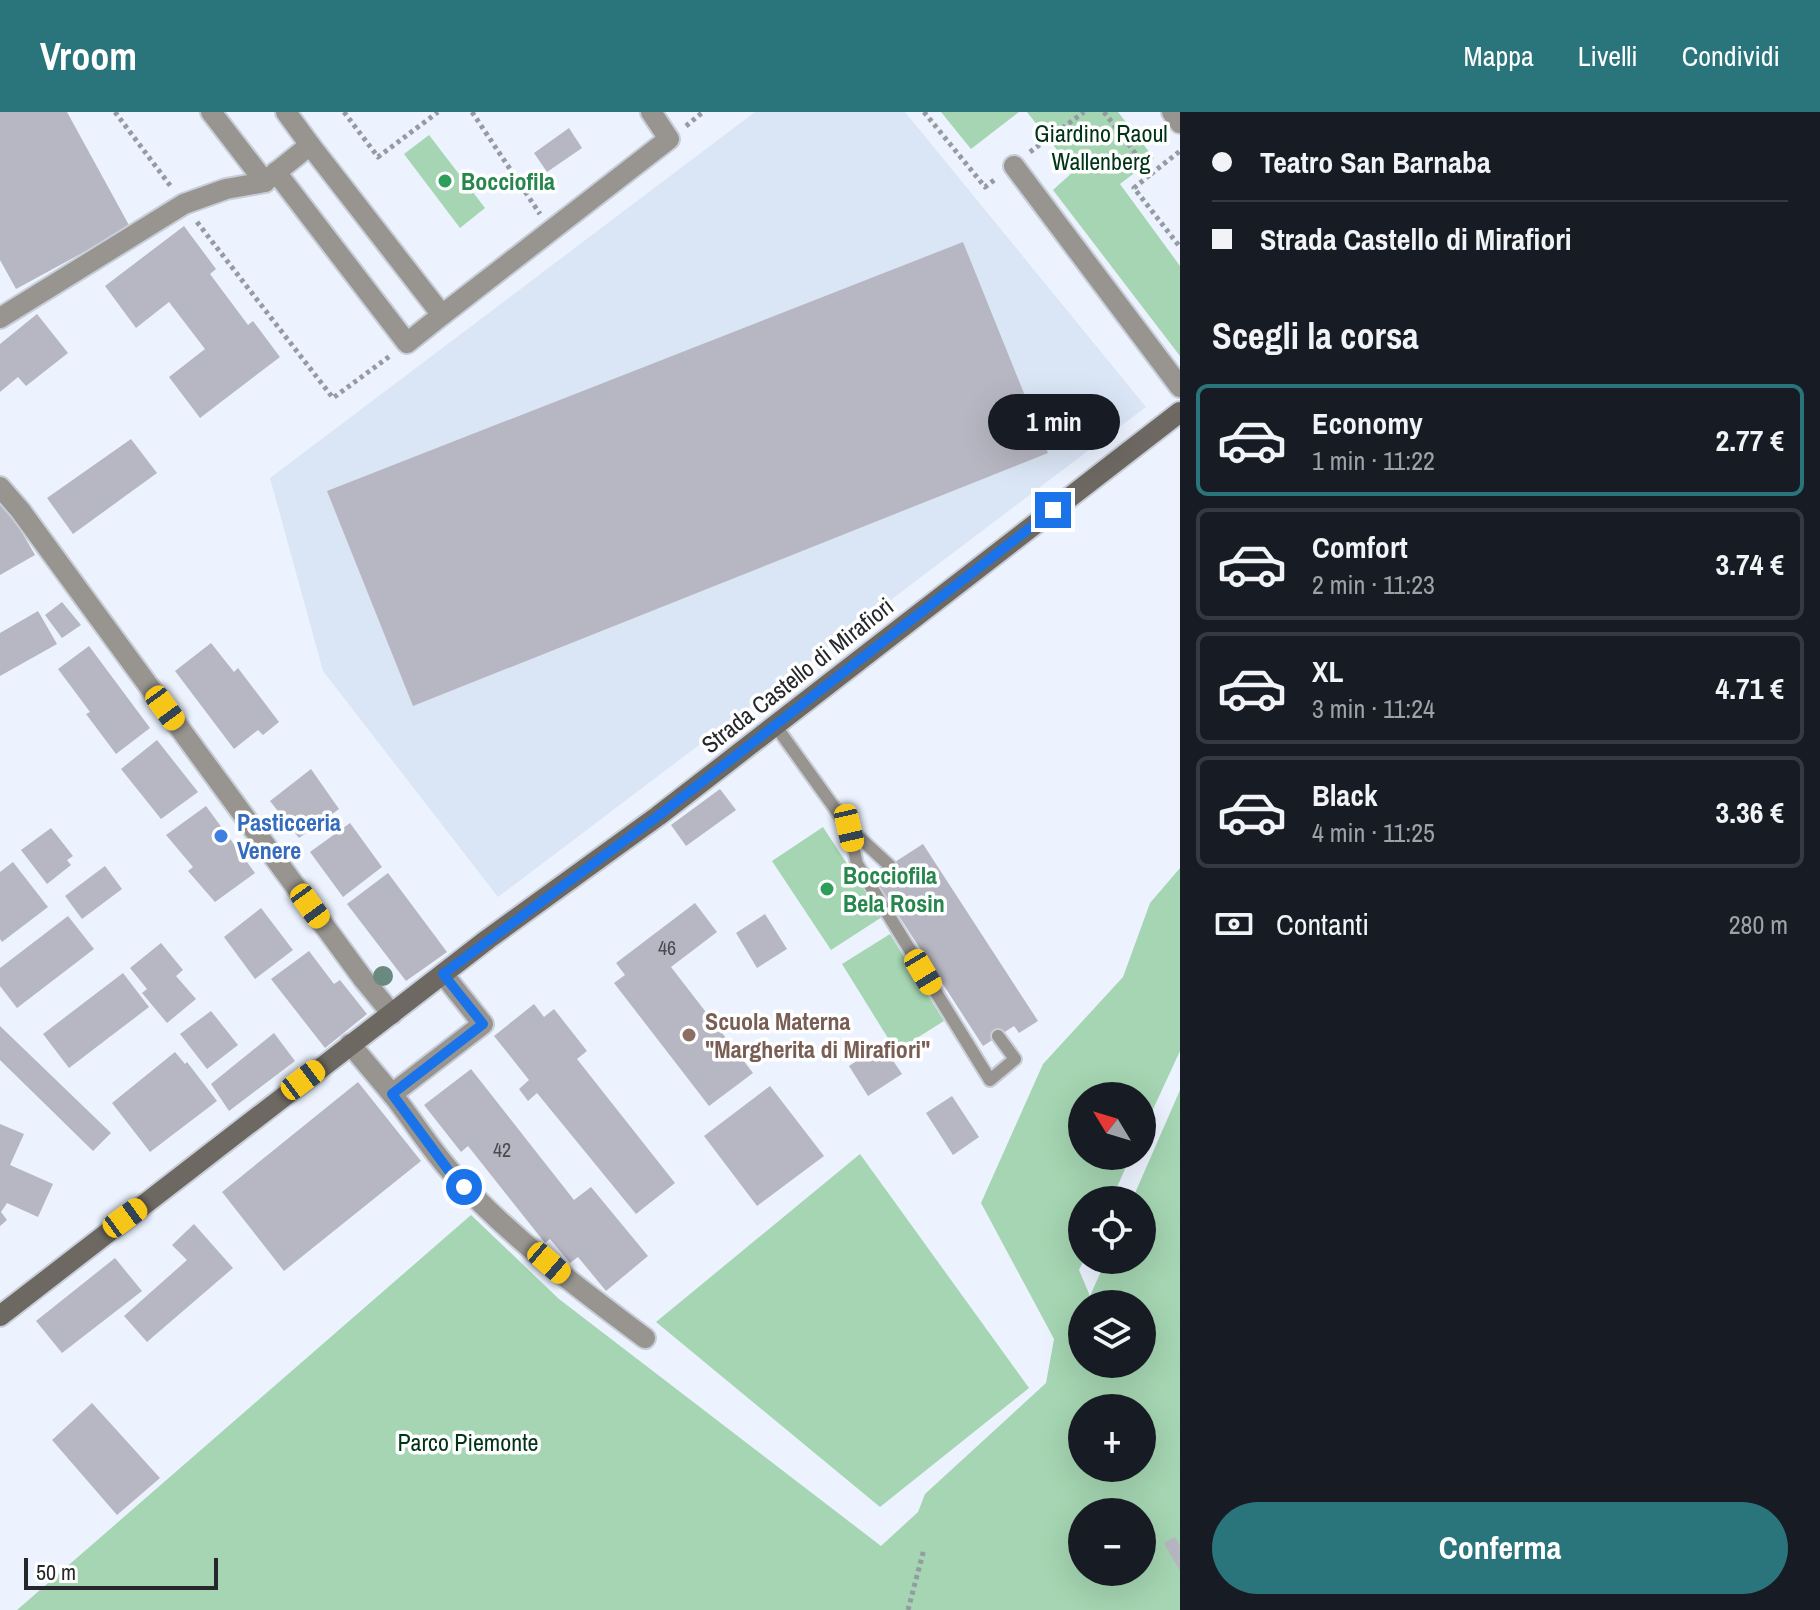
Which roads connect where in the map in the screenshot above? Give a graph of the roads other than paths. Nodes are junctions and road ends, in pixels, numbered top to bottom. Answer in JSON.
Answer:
{"nodes":[{"id":1,"x":211,"y":112,"type":"edge"},
{"id":2,"x":286,"y":112,"type":"edge"},
{"id":3,"x":651,"y":112,"type":"edge"},
{"id":4,"x":1172,"y":112,"type":"edge"},
{"id":5,"x":1180,"y":123,"type":"edge"},
{"id":6,"x":310,"y":145,"type":"junction"},
{"id":7,"x":1014,"y":166,"type":"dead end"},
{"id":8,"x":270,"y":177,"type":"junction"},
{"id":9,"x":442,"y":315,"type":"junction"},
{"id":10,"x":0,"y":318,"type":"edge"},
{"id":11,"x":1180,"y":387,"type":"edge"},
{"id":12,"x":1180,"y":412,"type":"edge"},
{"id":13,"x":0,"y":487,"type":"edge"},
{"id":14,"x":775,"y":725,"type":"junction"},
{"id":15,"x":849,"y":828,"type":"junction"},
{"id":16,"x":890,"y":866,"type":"dead end"},
{"id":17,"x":443,"y":974,"type":"junction"},
{"id":18,"x":392,"y":1014,"type":"junction"},
{"id":19,"x":998,"y":1036,"type":"dead end"},
{"id":20,"x":350,"y":1044,"type":"junction"},
{"id":21,"x":392,"y":1094,"type":"junction"},
{"id":22,"x":0,"y":1316,"type":"edge"},
{"id":23,"x":645,"y":1338,"type":"dead end"}],
"edges":[{"from":1,"to":8,"type":"street"},
{"from":2,"to":6,"type":"street"},
{"from":3,"to":9,"type":"street"},
{"from":4,"to":5,"type":"street"},
{"from":6,"to":8,"type":"street"},
{"from":6,"to":9,"type":"street"},
{"from":7,"to":11,"type":"street"},
{"from":8,"to":9,"type":"street"},
{"from":8,"to":10,"type":"street"},
{"from":12,"to":14,"type":"street","name":"Strada Castello di Mirafiori"},
{"from":13,"to":18,"type":"street"},
{"from":14,"to":15,"type":"lane"},
{"from":14,"to":17,"type":"street","name":"Strada Castello di Mirafiori"},
{"from":15,"to":16,"type":"lane"},
{"from":15,"to":19,"type":"lane"},
{"from":17,"to":18,"type":"street","name":"Strada Castello di Mirafiori"},
{"from":17,"to":21,"type":"street"},
{"from":18,"to":20,"type":"street","name":"Strada Castello di Mirafiori"},
{"from":20,"to":21,"type":"street"},
{"from":20,"to":22,"type":"street","name":"Strada Castello di Mirafiori"},
{"from":21,"to":23,"type":"street"}]}
